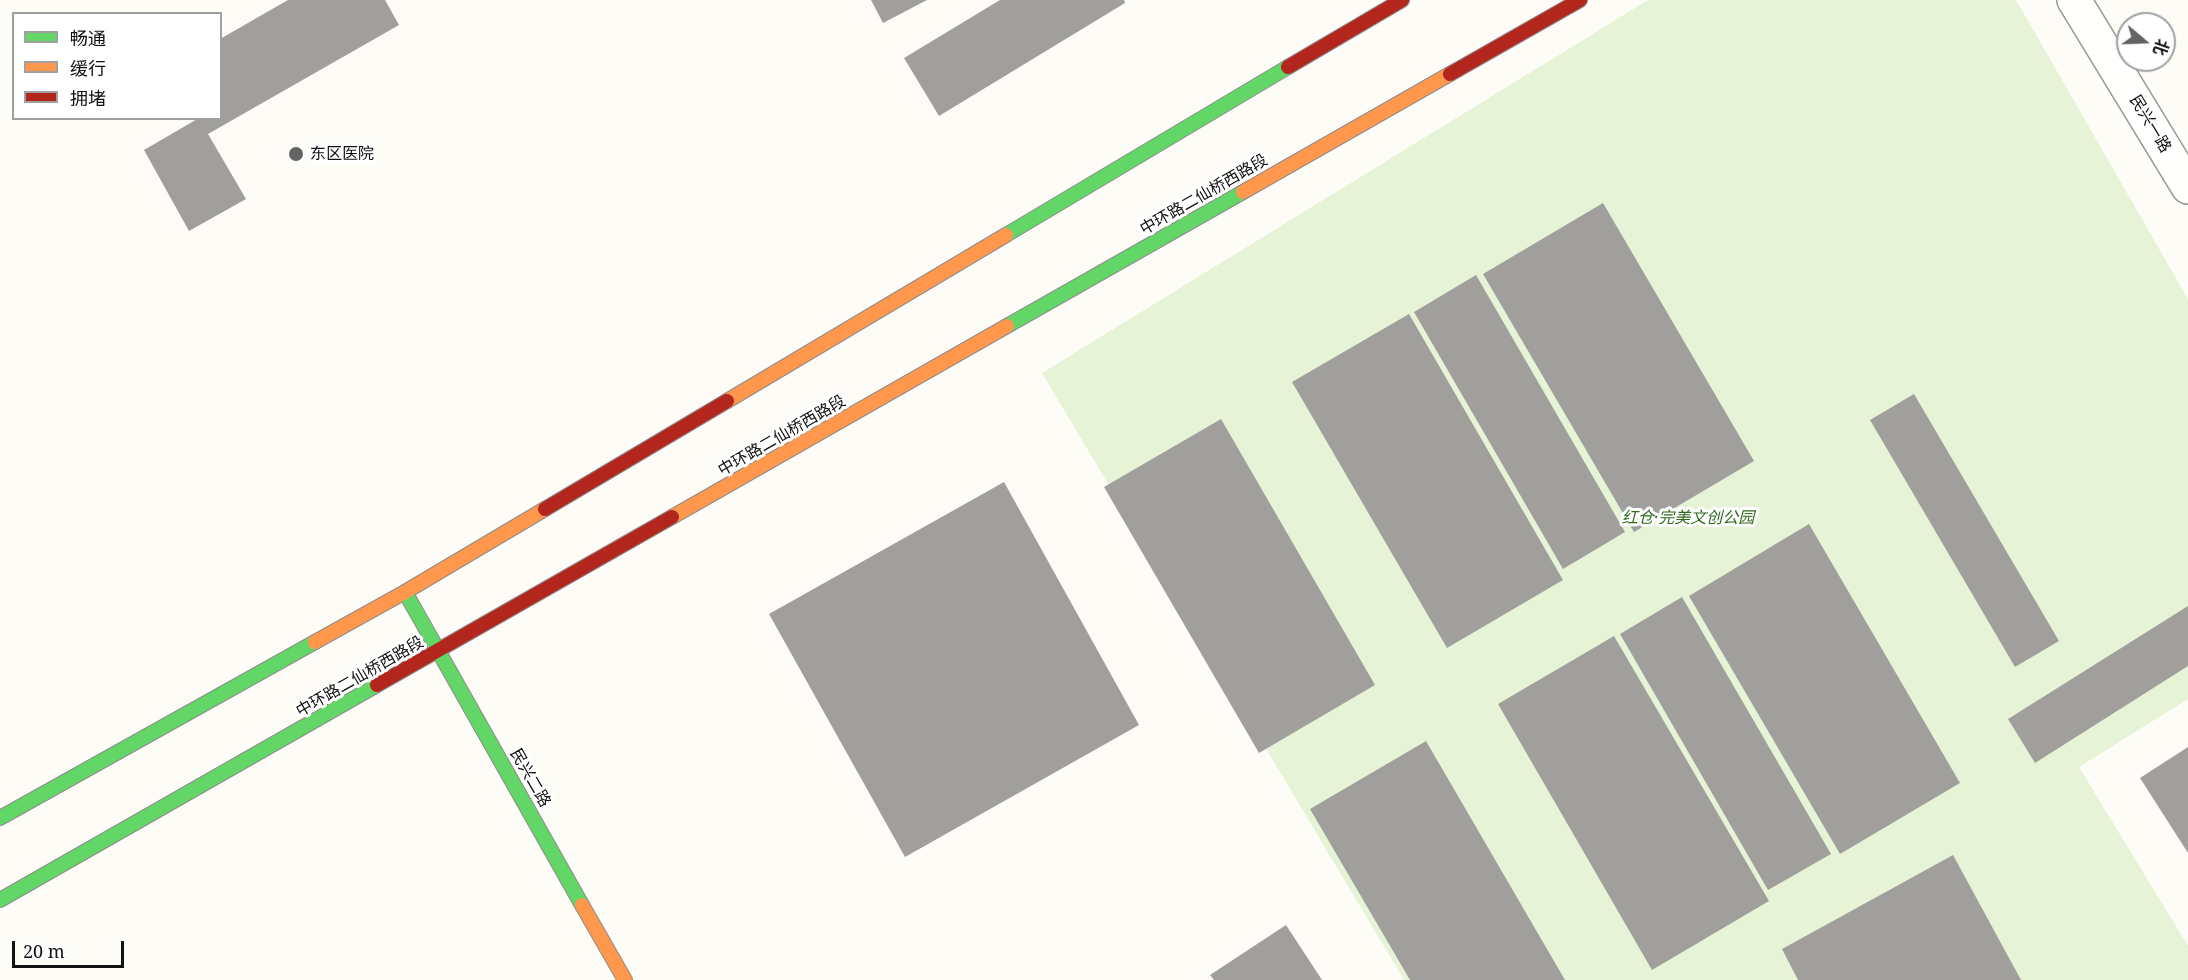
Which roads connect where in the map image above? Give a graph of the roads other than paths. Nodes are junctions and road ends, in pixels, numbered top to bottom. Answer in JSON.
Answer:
{"nodes":[{"id":1,"x":1402,"y":0,"type":"edge"},
{"id":2,"x":1580,"y":0,"type":"edge"},
{"id":3,"x":2074,"y":0,"type":"edge"},
{"id":4,"x":2188,"y":187,"type":"edge"},
{"id":5,"x":405,"y":592,"type":"junction"},
{"id":6,"x":438,"y":651,"type":"junction"},
{"id":7,"x":0,"y":818,"type":"edge"},
{"id":8,"x":0,"y":900,"type":"edge"},
{"id":9,"x":626,"y":980,"type":"edge"}],
"edges":[{"from":1,"to":5,"type":"main road"},
{"from":2,"to":6,"type":"main road","name":"中环路二仙桥西路段"},
{"from":3,"to":4,"type":"street","name":"民兴一路"},
{"from":5,"to":6,"type":"main road","name":"民兴二路"},
{"from":5,"to":7,"type":"main road"},
{"from":6,"to":8,"type":"main road","name":"中环路二仙桥西路段"},
{"from":6,"to":9,"type":"main road","name":"民兴二路"}]}
